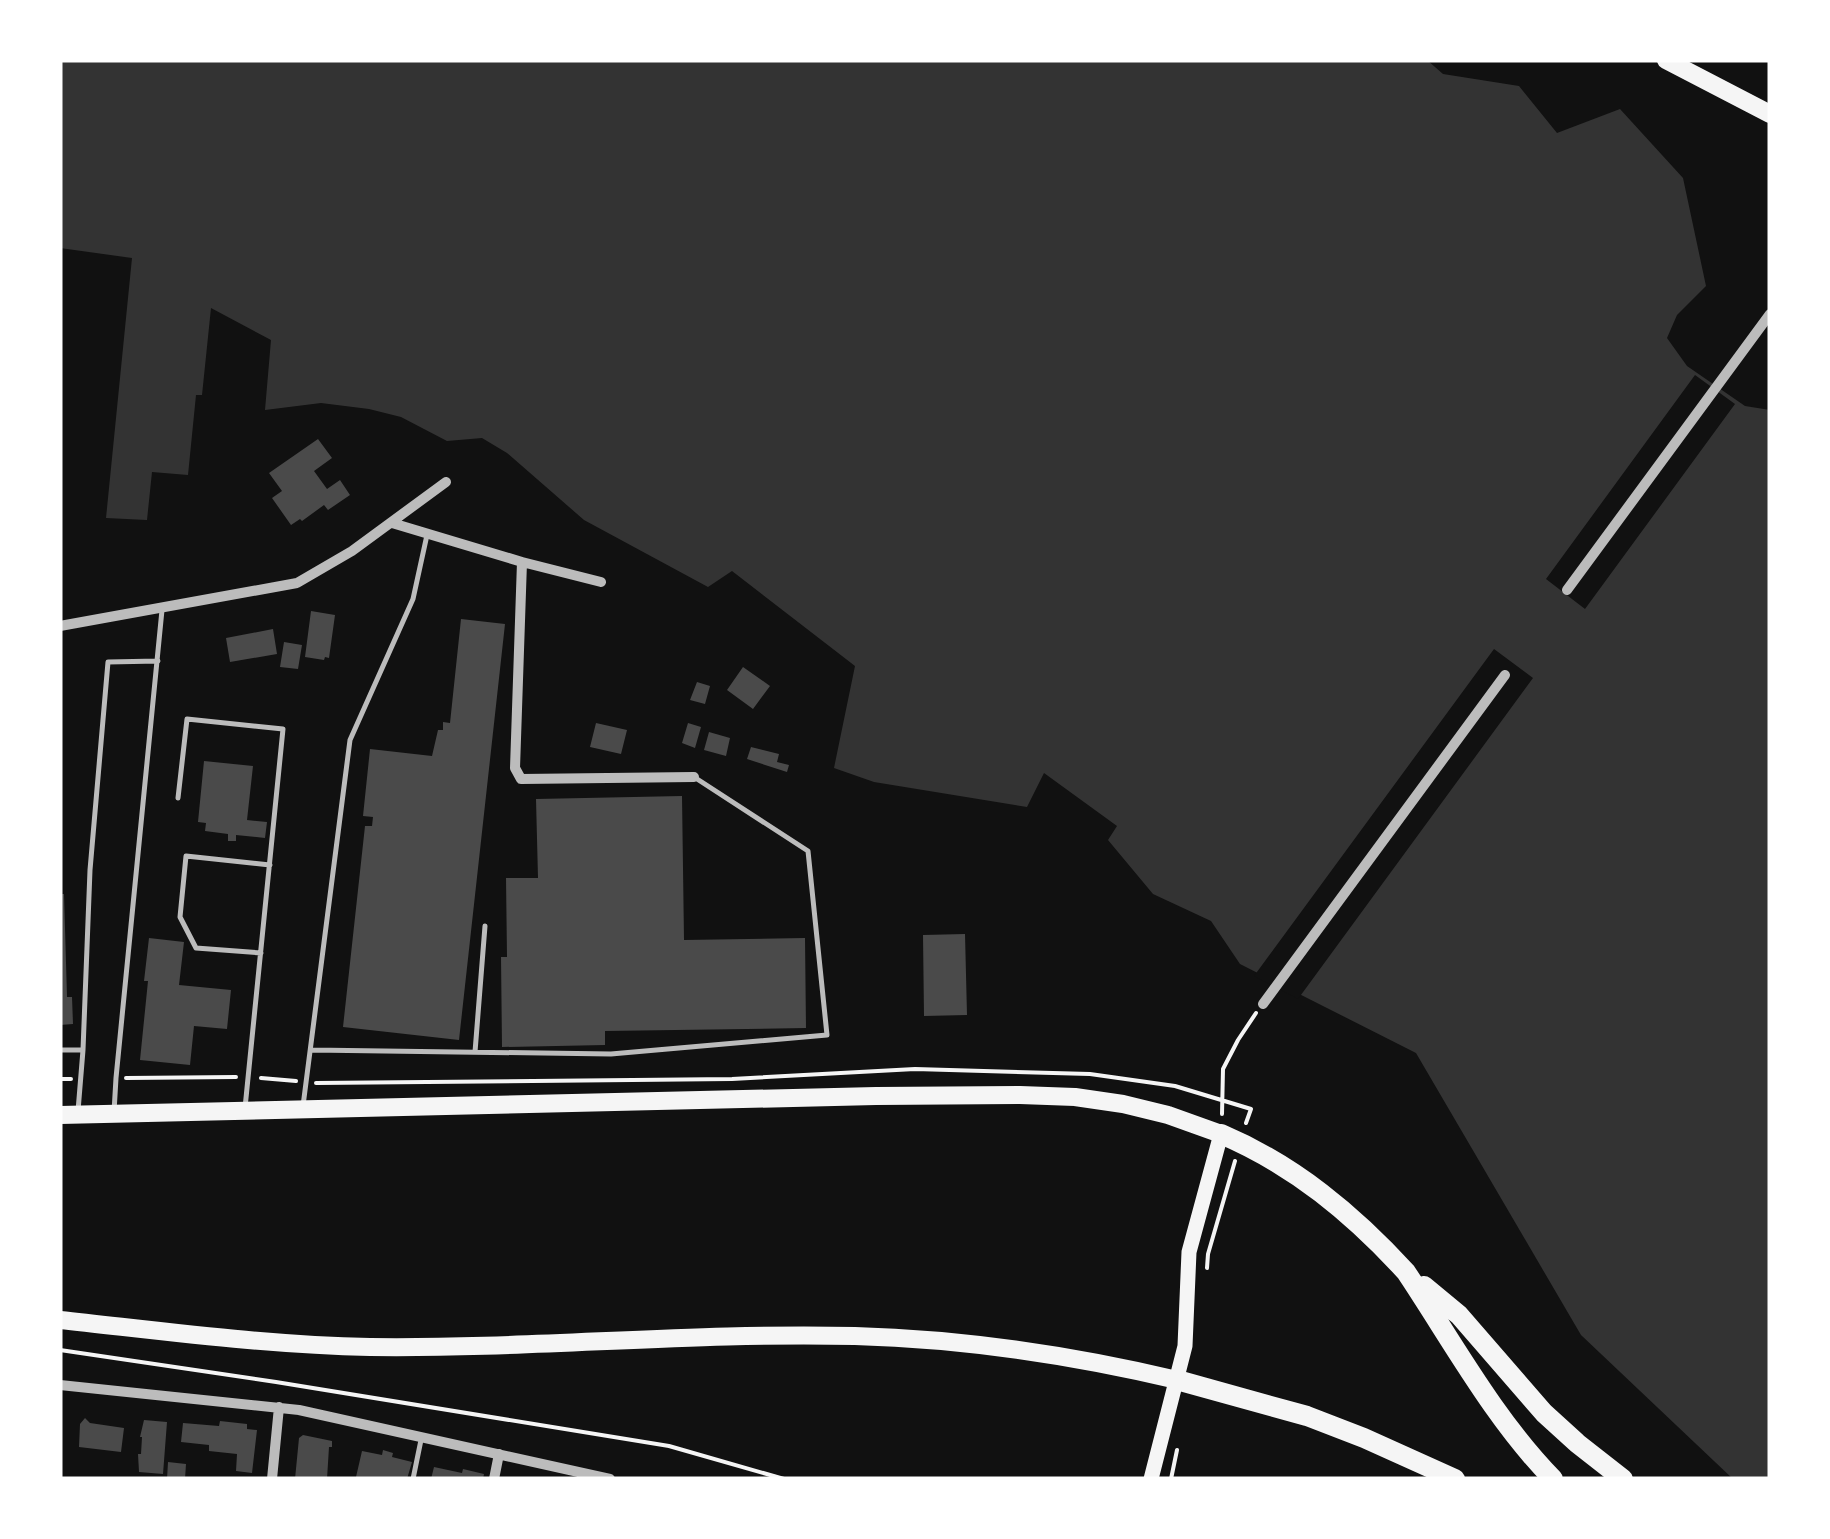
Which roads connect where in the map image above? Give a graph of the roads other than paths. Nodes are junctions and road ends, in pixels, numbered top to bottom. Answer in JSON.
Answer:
{"nodes":[{"id":1,"x":1666,"y":60,"type":"edge"},
{"id":2,"x":1697,"y":68,"type":"edge"},
{"id":3,"x":1770,"y":114,"type":"edge"},
{"id":4,"x":1770,"y":314,"type":"edge"},
{"id":5,"x":446,"y":482,"type":"dead end"},
{"id":6,"x":392,"y":523,"type":"junction"},
{"id":7,"x":427,"y":534,"type":"junction"},
{"id":8,"x":522,"y":562,"type":"junction"},
{"id":9,"x":601,"y":582,"type":"dead end"},
{"id":10,"x":1567,"y":590,"type":"dead end"},
{"id":11,"x":163,"y":608,"type":"junction"},
{"id":12,"x":60,"y":626,"type":"edge"},
{"id":13,"x":158,"y":661,"type":"junction"},
{"id":14,"x":1504,"y":676,"type":"dead end"},
{"id":15,"x":694,"y":777,"type":"joint"},
{"id":16,"x":178,"y":798,"type":"dead end"},
{"id":17,"x":270,"y":865,"type":"junction"},
{"id":18,"x":485,"y":926,"type":"dead end"},
{"id":19,"x":261,"y":953,"type":"junction"},
{"id":20,"x":1264,"y":1004,"type":"road end"},
{"id":21,"x":60,"y":1050,"type":"edge"},
{"id":22,"x":84,"y":1050,"type":"junction"},
{"id":23,"x":312,"y":1050,"type":"junction"},
{"id":24,"x":475,"y":1052,"type":"junction"},
{"id":25,"x":302,"y":1109,"type":"junction"},
{"id":26,"x":245,"y":1111,"type":"junction"},
{"id":27,"x":69,"y":1115,"type":"edge"},
{"id":28,"x":114,"y":1115,"type":"junction"},
{"id":29,"x":1221,"y":1134,"type":"junction"},
{"id":30,"x":1406,"y":1272,"type":"junction"},
{"id":31,"x":60,"y":1320,"type":"edge"},
{"id":32,"x":1177,"y":1380,"type":"junction"},
{"id":33,"x":60,"y":1385,"type":"edge"},
{"id":34,"x":279,"y":1407,"type":"junction"},
{"id":35,"x":421,"y":1437,"type":"junction"},
{"id":36,"x":498,"y":1454,"type":"junction"},
{"id":37,"x":1621,"y":1478,"type":"edge"},
{"id":38,"x":272,"y":1479,"type":"edge"},
{"id":39,"x":413,"y":1479,"type":"edge"},
{"id":40,"x":494,"y":1479,"type":"edge"},
{"id":41,"x":610,"y":1479,"type":"edge"},
{"id":42,"x":1151,"y":1479,"type":"edge"},
{"id":43,"x":1455,"y":1479,"type":"edge"},
{"id":44,"x":1552,"y":1479,"type":"edge"}],
"edges":[{"from":1,"to":2,"type":"main road"},
{"from":2,"to":3,"type":"main road"},
{"from":4,"to":10,"type":"street"},
{"from":5,"to":6,"type":"street"},
{"from":6,"to":7,"type":"street"},
{"from":6,"to":11,"type":"street"},
{"from":7,"to":8,"type":"street"},
{"from":7,"to":23,"type":"lane"},
{"from":8,"to":9,"type":"street"},
{"from":8,"to":15,"type":"street"},
{"from":11,"to":12,"type":"street"},
{"from":11,"to":13,"type":"lane"},
{"from":13,"to":22,"type":"lane"},
{"from":13,"to":28,"type":"lane"},
{"from":14,"to":20,"type":"street"},
{"from":15,"to":24,"type":"lane"},
{"from":16,"to":17,"type":"lane"},
{"from":17,"to":19,"type":"lane"},
{"from":17,"to":19,"type":"lane"},
{"from":18,"to":24,"type":"lane"},
{"from":19,"to":26,"type":"lane"},
{"from":21,"to":22,"type":"lane"},
{"from":22,"to":27,"type":"lane"},
{"from":23,"to":24,"type":"lane"},
{"from":23,"to":25,"type":"lane"},
{"from":25,"to":26,"type":"main road"},
{"from":25,"to":29,"type":"main road"},
{"from":26,"to":28,"type":"main road"},
{"from":27,"to":28,"type":"main road"},
{"from":29,"to":30,"type":"highway"},
{"from":29,"to":32,"type":"main road"},
{"from":30,"to":37,"type":"highway"},
{"from":30,"to":44,"type":"highway"},
{"from":31,"to":32,"type":"main road"},
{"from":32,"to":42,"type":"main road"},
{"from":32,"to":43,"type":"highway"},
{"from":33,"to":34,"type":"street"},
{"from":34,"to":35,"type":"street"},
{"from":34,"to":38,"type":"street"},
{"from":35,"to":36,"type":"street"},
{"from":35,"to":39,"type":"lane"},
{"from":36,"to":40,"type":"street"},
{"from":36,"to":41,"type":"street"}]}
